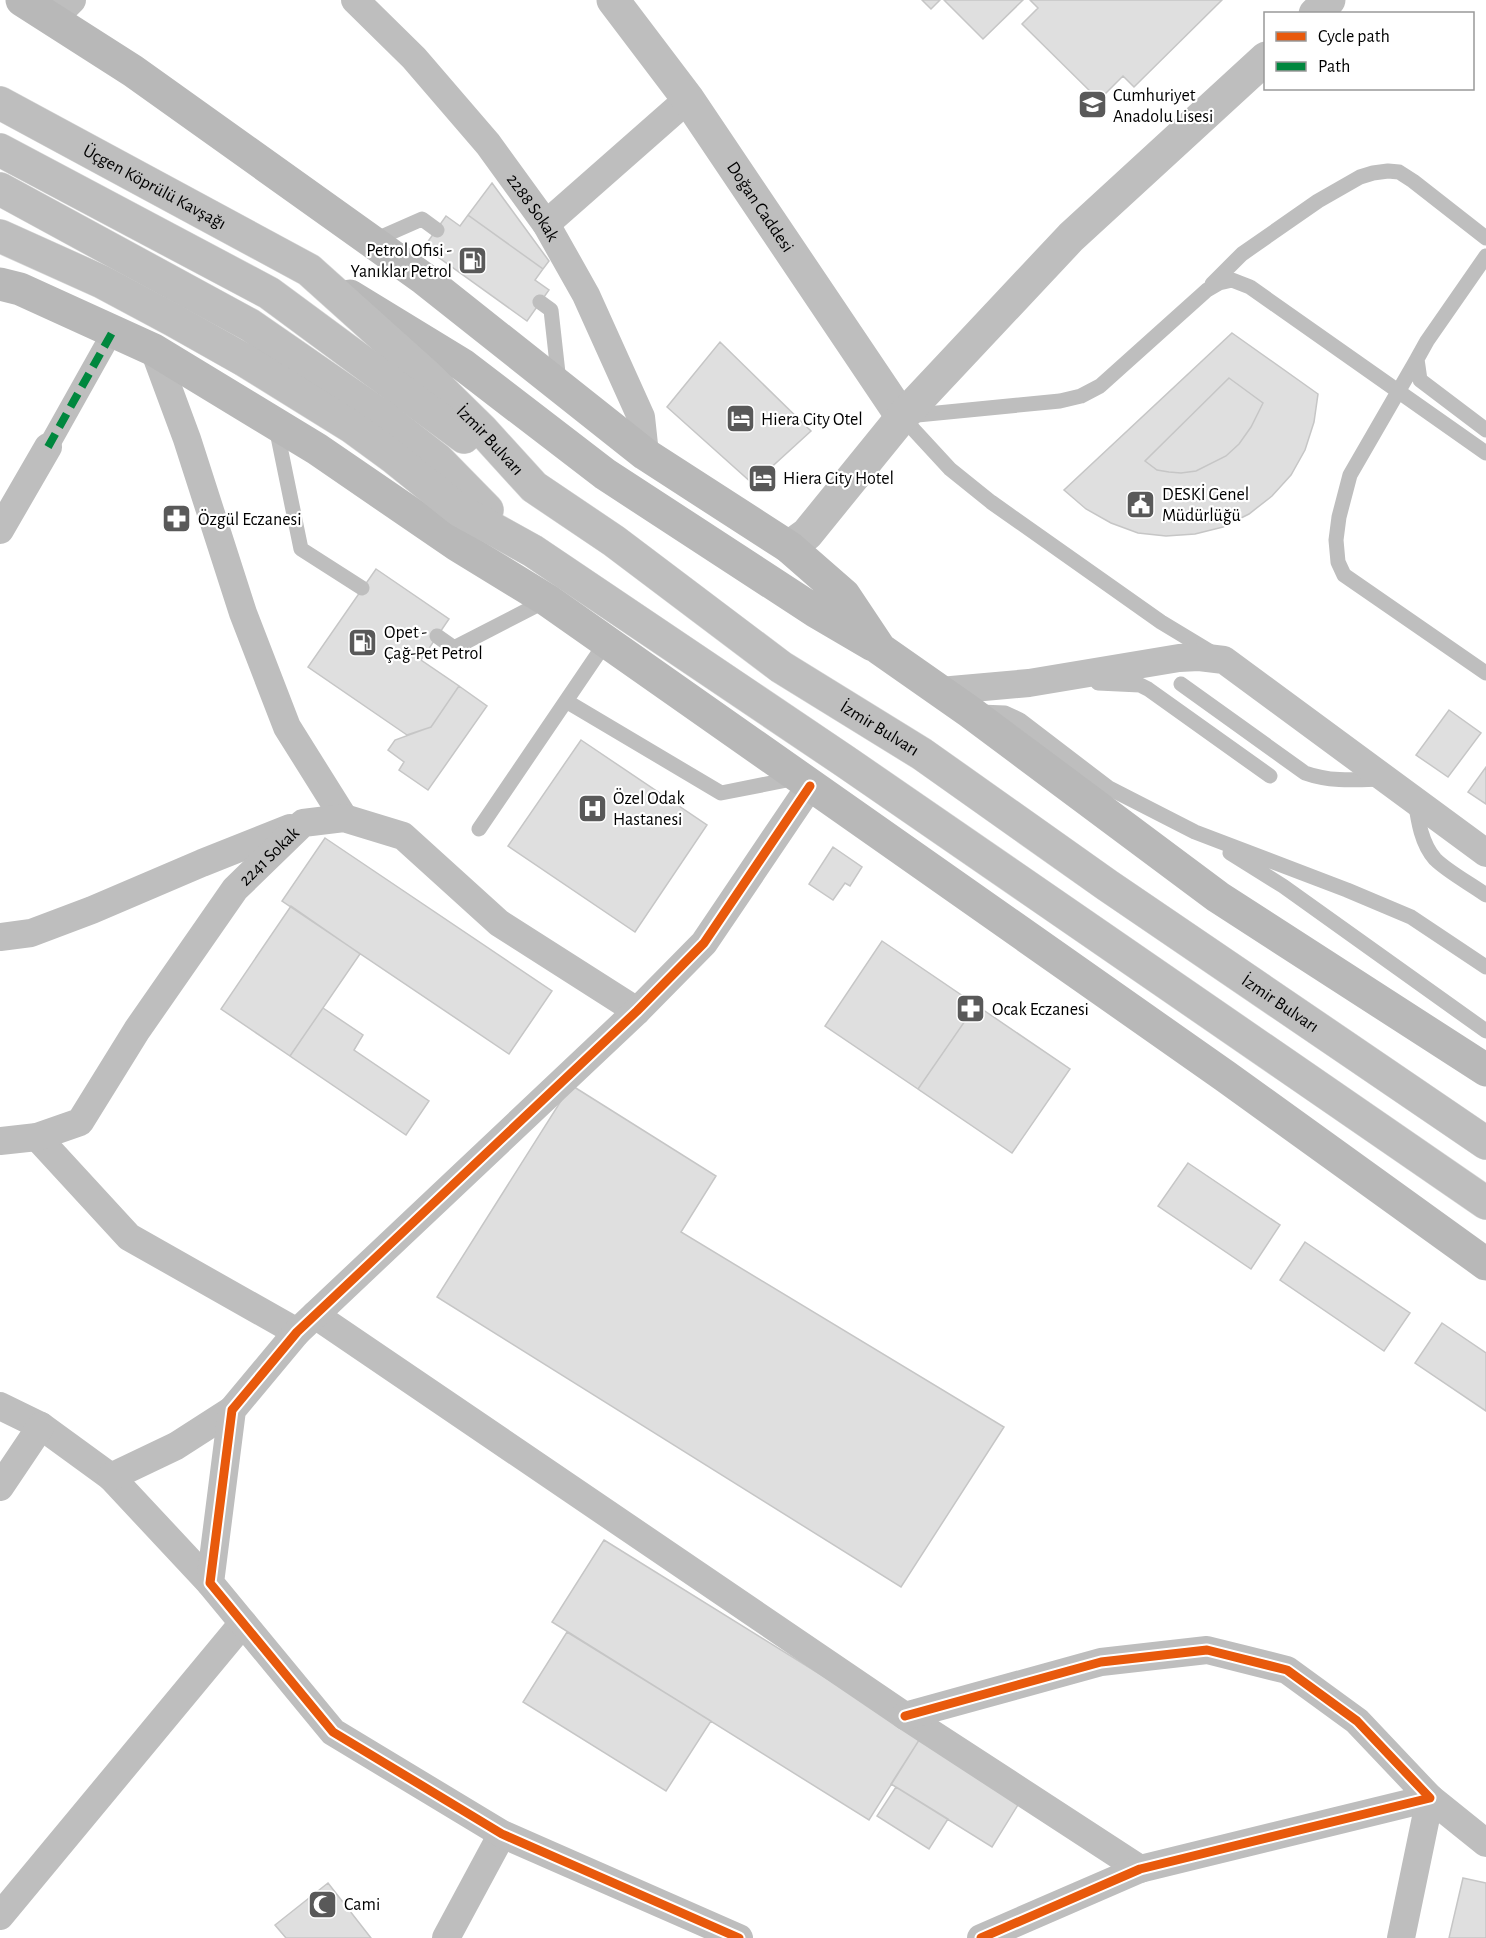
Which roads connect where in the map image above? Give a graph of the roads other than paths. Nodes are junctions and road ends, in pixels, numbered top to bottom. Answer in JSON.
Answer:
{"nodes":[{"id":1,"x":22,"y":0,"type":"edge"},
{"id":2,"x":355,"y":0,"type":"edge"},
{"id":3,"x":613,"y":0,"type":"edge"},
{"id":4,"x":1329,"y":0,"type":"edge"},
{"id":5,"x":62,"y":10,"type":"edge"},
{"id":6,"x":1317,"y":12,"type":"edge"},
{"id":7,"x":1264,"y":60,"type":"edge"},
{"id":8,"x":688,"y":99,"type":"junction"},
{"id":9,"x":0,"y":103,"type":"edge"},
{"id":10,"x":0,"y":150,"type":"edge"},
{"id":11,"x":0,"y":189,"type":"edge"},
{"id":12,"x":546,"y":224,"type":"junction"},
{"id":13,"x":437,"y":230,"type":"dead end"},
{"id":14,"x":0,"y":236,"type":"edge"},
{"id":15,"x":1486,"y":238,"type":"edge"},
{"id":16,"x":371,"y":241,"type":"junction"},
{"id":17,"x":1486,"y":256,"type":"edge"},
{"id":18,"x":309,"y":270,"type":"junction"},
{"id":19,"x":0,"y":284,"type":"edge"},
{"id":20,"x":1207,"y":290,"type":"junction"},
{"id":21,"x":540,"y":302,"type":"dead end"},
{"id":22,"x":113,"y":331,"type":"junction"},
{"id":23,"x":154,"y":350,"type":"junction"},
{"id":24,"x":1417,"y":359,"type":"junction"},
{"id":25,"x":559,"y":385,"type":"junction"},
{"id":26,"x":1399,"y":391,"type":"junction"},
{"id":27,"x":902,"y":417,"type":"junction"},
{"id":28,"x":276,"y":424,"type":"junction"},
{"id":29,"x":1486,"y":430,"type":"edge"},
{"id":30,"x":48,"y":447,"type":"joint"},
{"id":31,"x":1486,"y":453,"type":"edge"},
{"id":32,"x":645,"y":454,"type":"junction"},
{"id":33,"x":534,"y":487,"type":"junction"},
{"id":34,"x":459,"y":510,"type":"junction"},
{"id":35,"x":0,"y":530,"type":"edge"},
{"id":36,"x":789,"y":547,"type":"junction"},
{"id":37,"x":533,"y":551,"type":"junction"},
{"id":38,"x":512,"y":579,"type":"junction"},
{"id":39,"x":363,"y":588,"type":"dead end"},
{"id":40,"x":547,"y":600,"type":"junction"},
{"id":41,"x":1161,"y":622,"type":"junction"},
{"id":42,"x":437,"y":636,"type":"dead end"},
{"id":43,"x":606,"y":642,"type":"junction"},
{"id":44,"x":880,"y":650,"type":"junction"},
{"id":45,"x":1224,"y":660,"type":"junction"},
{"id":46,"x":1158,"y":662,"type":"junction"},
{"id":47,"x":1486,"y":673,"type":"edge"},
{"id":48,"x":1029,"y":683,"type":"junction"},
{"id":49,"x":1181,"y":684,"type":"dead end"},
{"id":50,"x":940,"y":691,"type":"junction"},
{"id":51,"x":566,"y":701,"type":"junction"},
{"id":52,"x":970,"y":712,"type":"junction"},
{"id":53,"x":1270,"y":776,"type":"dead end"},
{"id":54,"x":1385,"y":778,"type":"junction"},
{"id":55,"x":804,"y":782,"type":"junction"},
{"id":56,"x":1415,"y":800,"type":"junction"},
{"id":57,"x":344,"y":818,"type":"junction"},
{"id":58,"x":303,"y":823,"type":"junction"},
{"id":59,"x":479,"y":829,"type":"dead end"},
{"id":60,"x":1203,"y":835,"type":"junction"},
{"id":61,"x":1486,"y":853,"type":"edge"},
{"id":62,"x":1486,"y":896,"type":"edge"},
{"id":63,"x":0,"y":937,"type":"edge"},
{"id":64,"x":1486,"y":967,"type":"edge"},
{"id":65,"x":637,"y":1011,"type":"junction"},
{"id":66,"x":1486,"y":1031,"type":"edge"},
{"id":67,"x":1486,"y":1070,"type":"edge"},
{"id":68,"x":37,"y":1137,"type":"junction"},
{"id":69,"x":0,"y":1141,"type":"edge"},
{"id":70,"x":1486,"y":1143,"type":"edge"},
{"id":71,"x":1486,"y":1203,"type":"edge"},
{"id":72,"x":1486,"y":1264,"type":"edge"},
{"id":73,"x":306,"y":1323,"type":"junction"},
{"id":74,"x":0,"y":1406,"type":"edge"},
{"id":75,"x":232,"y":1410,"type":"junction"},
{"id":76,"x":41,"y":1426,"type":"junction"},
{"id":77,"x":111,"y":1477,"type":"junction"},
{"id":78,"x":0,"y":1487,"type":"edge"},
{"id":79,"x":210,"y":1582,"type":"junction"},
{"id":80,"x":243,"y":1623,"type":"junction"},
{"id":81,"x":905,"y":1716,"type":"junction"},
{"id":82,"x":1430,"y":1798,"type":"junction"},
{"id":83,"x":502,"y":1834,"type":"junction"},
{"id":84,"x":1486,"y":1843,"type":"edge"},
{"id":85,"x":1140,"y":1869,"type":"junction"},
{"id":86,"x":0,"y":1916,"type":"edge"},
{"id":87,"x":446,"y":1938,"type":"edge"},
{"id":88,"x":739,"y":1938,"type":"edge"},
{"id":89,"x":981,"y":1938,"type":"edge"},
{"id":90,"x":1401,"y":1938,"type":"edge"}],
"edges":[{"from":1,"to":5,"type":"main road"},
{"from":2,"to":12,"type":"street","name":"2288 Sokak"},
{"from":3,"to":8,"type":"main road","name":"Doğan Caddesi"},
{"from":4,"to":6,"type":"main road"},
{"from":5,"to":16,"type":"main road"},
{"from":7,"to":27,"type":"main road"},
{"from":8,"to":12,"type":"street"},
{"from":8,"to":27,"type":"main road","name":"Doğan Caddesi"},
{"from":9,"to":18,"type":"main road","name":"Üçgen Köprülü Kavşağı"},
{"from":10,"to":33,"type":"main road"},
{"from":11,"to":37,"type":"main road"},
{"from":12,"to":32,"type":"street","name":"2288 Sokak"},
{"from":13,"to":16,"type":"lane"},
{"from":14,"to":34,"type":"main road"},
{"from":15,"to":20,"type":"lane"},
{"from":16,"to":25,"type":"main road"},
{"from":17,"to":24,"type":"lane"},
{"from":18,"to":33,"type":"main road","name":"İzmir Bulvarı"},
{"from":18,"to":44,"type":"main road"},
{"from":19,"to":22,"type":"main road"},
{"from":20,"to":26,"type":"lane"},
{"from":20,"to":27,"type":"lane"},
{"from":21,"to":25,"type":"lane"},
{"from":22,"to":23,"type":"main road"},
{"from":22,"to":30,"type":"street"},
{"from":23,"to":28,"type":"main road"},
{"from":23,"to":57,"type":"street"},
{"from":24,"to":26,"type":"lane"},
{"from":24,"to":29,"type":"lane"},
{"from":25,"to":32,"type":"main road"},
{"from":26,"to":31,"type":"lane"},
{"from":26,"to":47,"type":"lane"},
{"from":27,"to":36,"type":"main road"},
{"from":27,"to":41,"type":"lane"},
{"from":28,"to":38,"type":"main road"},
{"from":28,"to":39,"type":"lane"},
{"from":30,"to":35,"type":"street"},
{"from":32,"to":36,"type":"main road"},
{"from":33,"to":70,"type":"main road","name":"İzmir Bulvarı"},
{"from":34,"to":37,"type":"main road"},
{"from":34,"to":38,"type":"main road"},
{"from":36,"to":44,"type":"main road"},
{"from":37,"to":71,"type":"main road"},
{"from":38,"to":40,"type":"main road"},
{"from":40,"to":42,"type":"lane"},
{"from":40,"to":43,"type":"main road"},
{"from":41,"to":45,"type":"lane"},
{"from":41,"to":46,"type":"lane"},
{"from":43,"to":51,"type":"lane"},
{"from":43,"to":55,"type":"main road"},
{"from":44,"to":50,"type":"main road"},
{"from":45,"to":46,"type":"street"},
{"from":45,"to":54,"type":"street"},
{"from":46,"to":48,"type":"street"},
{"from":48,"to":50,"type":"street"},
{"from":48,"to":53,"type":"lane"},
{"from":49,"to":54,"type":"lane"},
{"from":50,"to":52,"type":"main road"},
{"from":51,"to":55,"type":"lane"},
{"from":51,"to":59,"type":"lane"},
{"from":52,"to":60,"type":"lane"},
{"from":52,"to":67,"type":"main road"},
{"from":54,"to":56,"type":"street"},
{"from":55,"to":65,"type":"street"},
{"from":55,"to":72,"type":"main road"},
{"from":56,"to":61,"type":"street"},
{"from":56,"to":62,"type":"lane"},
{"from":57,"to":58,"type":"street","name":"2241 Sokak"},
{"from":57,"to":65,"type":"street","name":"2241 Sokak"},
{"from":58,"to":63,"type":"street"},
{"from":58,"to":68,"type":"street","name":"2241 Sokak"},
{"from":60,"to":64,"type":"lane"},
{"from":60,"to":66,"type":"lane"},
{"from":65,"to":73,"type":"street"},
{"from":68,"to":69,"type":"street","name":"2241 Sokak"},
{"from":68,"to":73,"type":"street"},
{"from":73,"to":75,"type":"street"},
{"from":73,"to":81,"type":"street"},
{"from":74,"to":76,"type":"street"},
{"from":75,"to":77,"type":"street"},
{"from":75,"to":79,"type":"street"},
{"from":76,"to":77,"type":"street"},
{"from":76,"to":78,"type":"street"},
{"from":77,"to":79,"type":"street"},
{"from":79,"to":80,"type":"street"},
{"from":80,"to":83,"type":"street"},
{"from":80,"to":86,"type":"street"},
{"from":81,"to":82,"type":"street"},
{"from":81,"to":85,"type":"street"},
{"from":82,"to":84,"type":"street"},
{"from":82,"to":85,"type":"street"},
{"from":82,"to":90,"type":"street"},
{"from":83,"to":87,"type":"street"},
{"from":83,"to":88,"type":"street"},
{"from":85,"to":89,"type":"street"}]}
